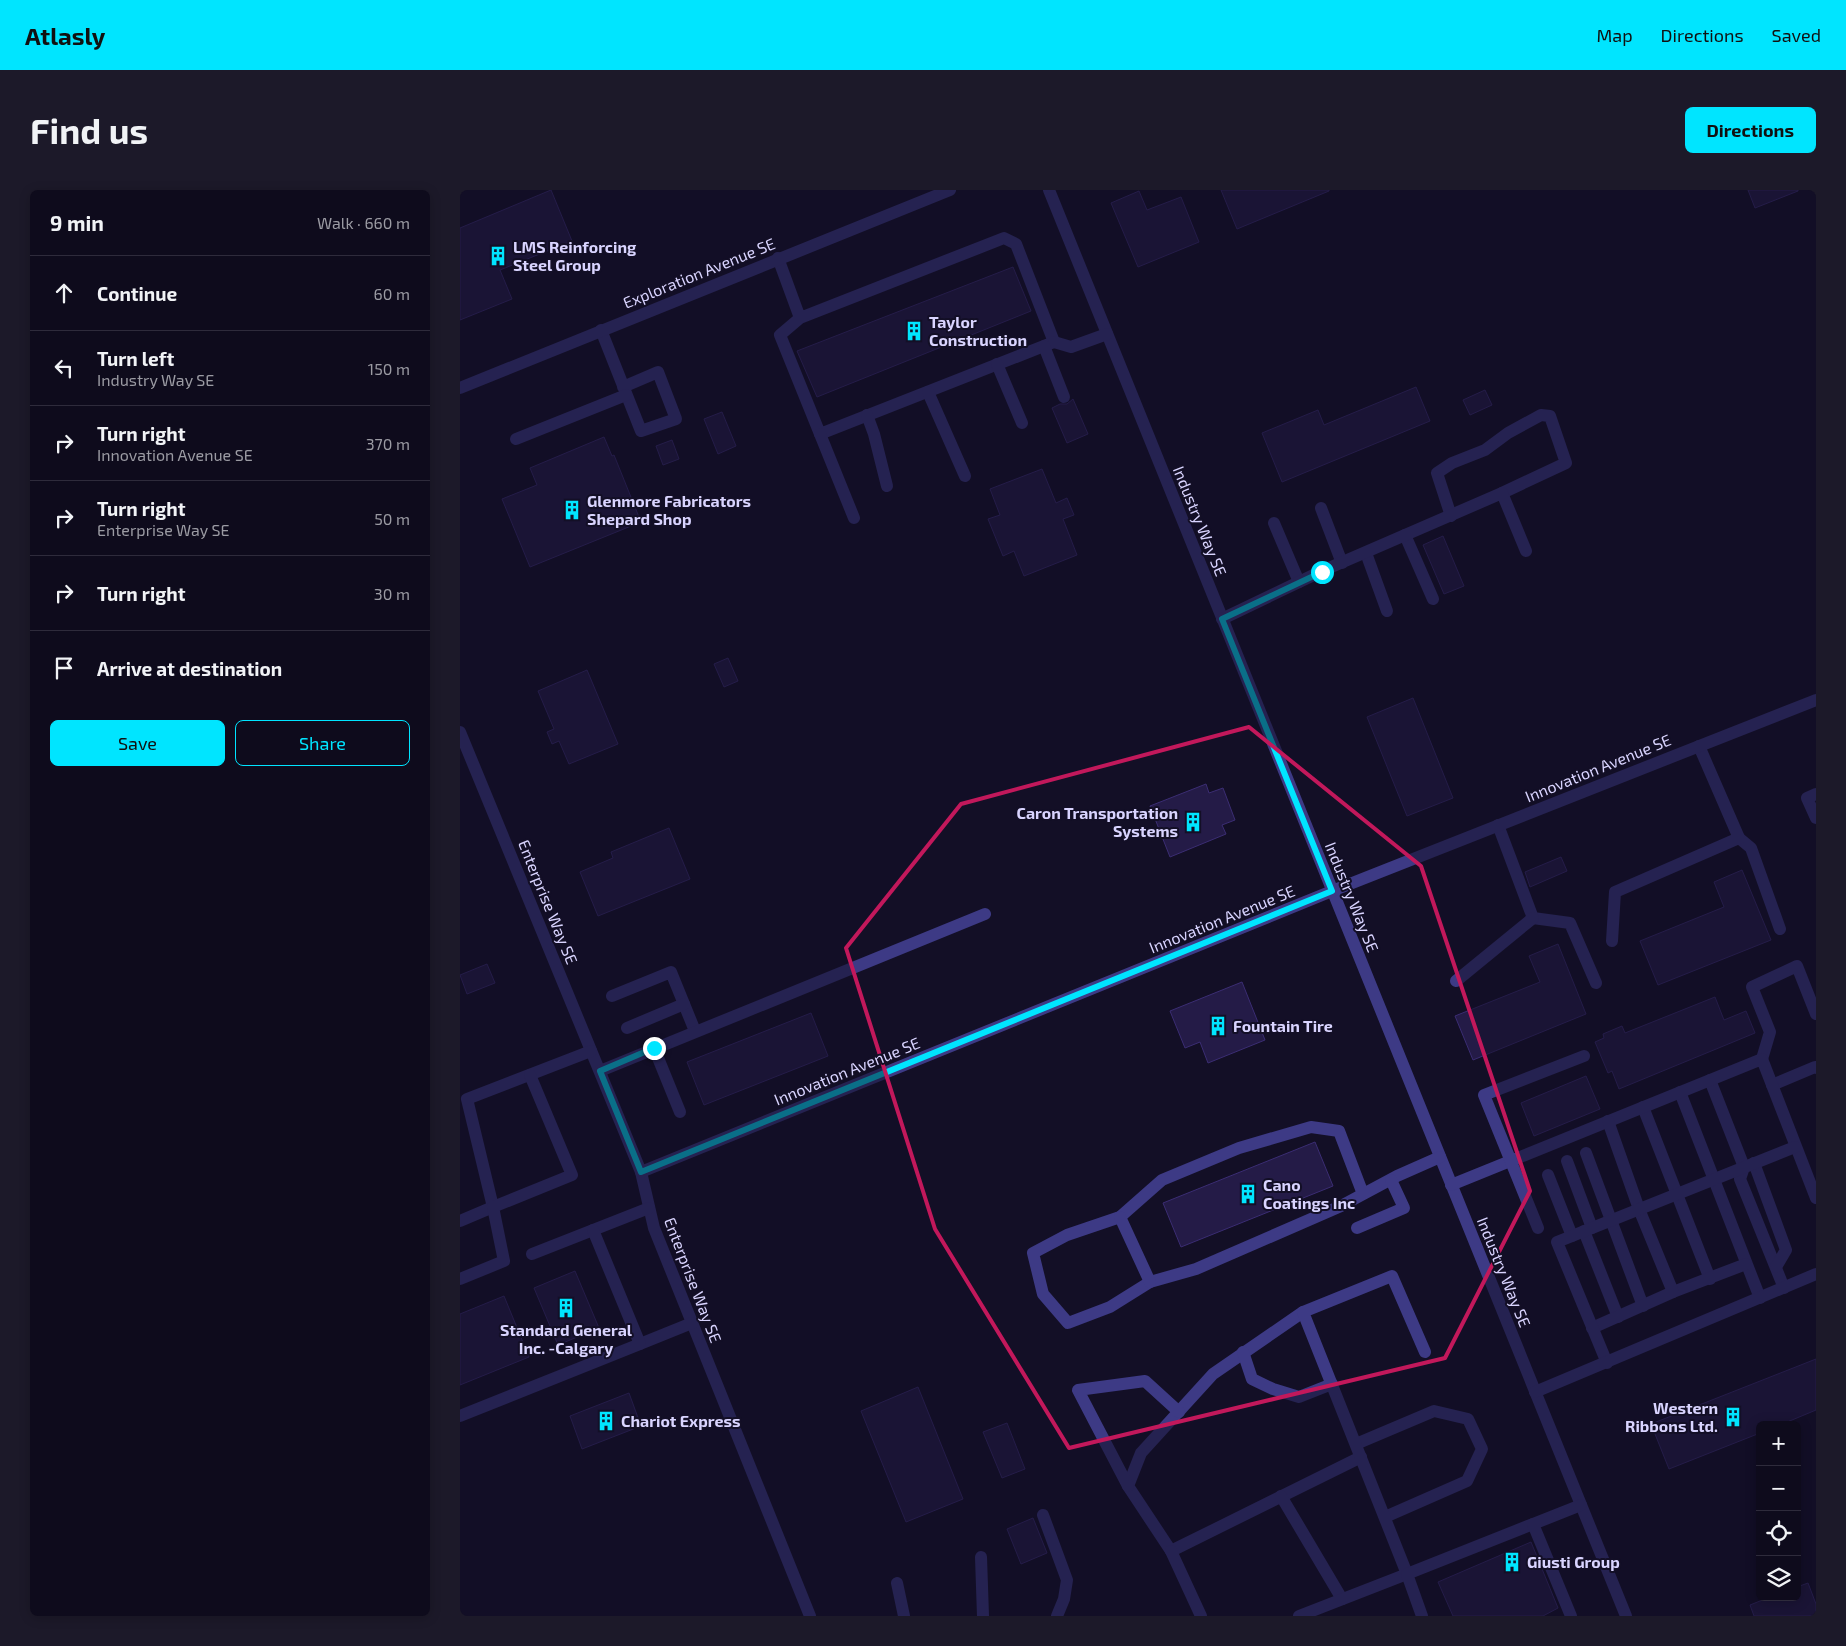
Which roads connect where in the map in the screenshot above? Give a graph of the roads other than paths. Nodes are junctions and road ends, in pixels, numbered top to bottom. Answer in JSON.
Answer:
{"nodes":[{"id":1,"x":950,"y":190,"type":"edge"},
{"id":2,"x":1049,"y":190,"type":"edge"},
{"id":3,"x":778,"y":258,"type":"junction"},
{"id":4,"x":800,"y":318,"type":"junction"},
{"id":5,"x":601,"y":330,"type":"junction"},
{"id":6,"x":1107,"y":334,"type":"junction"},
{"id":7,"x":1049,"y":344,"type":"junction"},
{"id":8,"x":998,"y":364,"type":"junction"},
{"id":9,"x":460,"y":388,"type":"edge"},
{"id":10,"x":624,"y":391,"type":"junction"},
{"id":11,"x":928,"y":392,"type":"junction"},
{"id":12,"x":1064,"y":397,"type":"dead end"},
{"id":13,"x":867,"y":415,"type":"junction"},
{"id":14,"x":1022,"y":422,"type":"dead end"},
{"id":15,"x":820,"y":434,"type":"junction"},
{"id":16,"x":516,"y":439,"type":"dead end"},
{"id":17,"x":965,"y":476,"type":"dead end"},
{"id":18,"x":887,"y":486,"type":"dead end"},
{"id":19,"x":1502,"y":493,"type":"junction"},
{"id":20,"x":1321,"y":508,"type":"dead end"},
{"id":21,"x":1451,"y":516,"type":"junction"},
{"id":22,"x":854,"y":518,"type":"dead end"},
{"id":23,"x":1274,"y":523,"type":"dead end"},
{"id":24,"x":1405,"y":535,"type":"junction"},
{"id":25,"x":1526,"y":551,"type":"dead end"},
{"id":26,"x":1366,"y":553,"type":"junction"},
{"id":27,"x":1342,"y":563,"type":"junction"},
{"id":28,"x":1300,"y":582,"type":"junction"},
{"id":29,"x":1434,"y":599,"type":"dead end"},
{"id":30,"x":1387,"y":612,"type":"dead end"},
{"id":31,"x":1222,"y":619,"type":"junction"},
{"id":32,"x":1816,"y":700,"type":"edge"},
{"id":33,"x":460,"y":732,"type":"edge"},
{"id":34,"x":1699,"y":746,"type":"junction"},
{"id":35,"x":1816,"y":794,"type":"edge"},
{"id":36,"x":1816,"y":818,"type":"edge"},
{"id":37,"x":1498,"y":825,"type":"junction"},
{"id":38,"x":1739,"y":838,"type":"junction"},
{"id":39,"x":1332,"y":891,"type":"junction"},
{"id":40,"x":985,"y":914,"type":"dead end"},
{"id":41,"x":1533,"y":918,"type":"junction"},
{"id":42,"x":1780,"y":929,"type":"dead end"},
{"id":43,"x":1612,"y":941,"type":"dead end"},
{"id":44,"x":1456,"y":981,"type":"dead end"},
{"id":45,"x":1596,"y":983,"type":"dead end"},
{"id":46,"x":612,"y":996,"type":"dead end"},
{"id":47,"x":684,"y":1004,"type":"junction"},
{"id":48,"x":1816,"y":1014,"type":"edge"},
{"id":49,"x":627,"y":1028,"type":"dead end"},
{"id":50,"x":695,"y":1031,"type":"junction"},
{"id":51,"x":654,"y":1048,"type":"junction"},
{"id":52,"x":592,"y":1051,"type":"junction"},
{"id":53,"x":1584,"y":1056,"type":"dead end"},
{"id":54,"x":1762,"y":1059,"type":"junction"},
{"id":55,"x":1816,"y":1066,"type":"edge"},
{"id":56,"x":600,"y":1071,"type":"junction"},
{"id":57,"x":530,"y":1075,"type":"junction"},
{"id":58,"x":1710,"y":1080,"type":"junction"},
{"id":59,"x":1772,"y":1085,"type":"junction"},
{"id":60,"x":1680,"y":1092,"type":"junction"},
{"id":61,"x":464,"y":1101,"type":"edge"},
{"id":62,"x":1643,"y":1107,"type":"junction"},
{"id":63,"x":680,"y":1112,"type":"dead end"},
{"id":64,"x":1608,"y":1121,"type":"junction"},
{"id":65,"x":1795,"y":1147,"type":"junction"},
{"id":66,"x":1586,"y":1153,"type":"dead end"},
{"id":67,"x":1440,"y":1157,"type":"junction"},
{"id":68,"x":1512,"y":1160,"type":"junction"},
{"id":69,"x":1567,"y":1161,"type":"dead end"},
{"id":70,"x":1749,"y":1165,"type":"junction"},
{"id":71,"x":641,"y":1172,"type":"junction"},
{"id":72,"x":1548,"y":1174,"type":"dead end"},
{"id":73,"x":1391,"y":1180,"type":"junction"},
{"id":74,"x":1714,"y":1180,"type":"junction"},
{"id":75,"x":1451,"y":1185,"type":"junction"},
{"id":76,"x":1363,"y":1194,"type":"junction"},
{"id":77,"x":1677,"y":1194,"type":"junction"},
{"id":78,"x":1816,"y":1198,"type":"edge"},
{"id":79,"x":493,"y":1207,"type":"junction"},
{"id":80,"x":649,"y":1208,"type":"junction"},
{"id":81,"x":1639,"y":1209,"type":"junction"},
{"id":82,"x":1120,"y":1217,"type":"junction"},
{"id":83,"x":1612,"y":1220,"type":"junction"},
{"id":84,"x":460,"y":1221,"type":"edge"},
{"id":85,"x":1357,"y":1228,"type":"dead end"},
{"id":86,"x":1538,"y":1228,"type":"dead end"},
{"id":87,"x":593,"y":1230,"type":"junction"},
{"id":88,"x":1583,"y":1232,"type":"junction"},
{"id":89,"x":532,"y":1254,"type":"dead end"},
{"id":90,"x":1746,"y":1264,"type":"junction"},
{"id":91,"x":1776,"y":1267,"type":"junction"},
{"id":92,"x":1816,"y":1274,"type":"edge"},
{"id":93,"x":1710,"y":1278,"type":"junction"},
{"id":94,"x":460,"y":1279,"type":"edge"},
{"id":95,"x":1150,"y":1282,"type":"junction"},
{"id":96,"x":1784,"y":1288,"type":"junction"},
{"id":97,"x":1673,"y":1292,"type":"junction"},
{"id":98,"x":1760,"y":1298,"type":"junction"},
{"id":99,"x":1643,"y":1306,"type":"junction"},
{"id":100,"x":1303,"y":1312,"type":"junction"},
{"id":101,"x":1618,"y":1317,"type":"junction"},
{"id":102,"x":692,"y":1323,"type":"junction"},
{"id":103,"x":1592,"y":1328,"type":"junction"},
{"id":104,"x":640,"y":1344,"type":"junction"},
{"id":105,"x":1243,"y":1352,"type":"junction"},
{"id":106,"x":1425,"y":1352,"type":"dead end"},
{"id":107,"x":1607,"y":1363,"type":"junction"},
{"id":108,"x":1332,"y":1384,"type":"junction"},
{"id":109,"x":1535,"y":1392,"type":"junction"},
{"id":110,"x":1179,"y":1412,"type":"junction"},
{"id":111,"x":460,"y":1416,"type":"edge"},
{"id":112,"x":1356,"y":1444,"type":"junction"},
{"id":113,"x":1361,"y":1457,"type":"junction"},
{"id":114,"x":1128,"y":1486,"type":"junction"},
{"id":115,"x":1281,"y":1496,"type":"junction"},
{"id":116,"x":1581,"y":1505,"type":"junction"},
{"id":117,"x":1043,"y":1516,"type":"dead end"},
{"id":118,"x":1385,"y":1517,"type":"junction"},
{"id":119,"x":1533,"y":1524,"type":"junction"},
{"id":120,"x":1171,"y":1551,"type":"junction"},
{"id":121,"x":981,"y":1557,"type":"dead end"},
{"id":122,"x":1407,"y":1574,"type":"junction"},
{"id":123,"x":897,"y":1583,"type":"dead end"},
{"id":124,"x":1342,"y":1600,"type":"junction"},
{"id":125,"x":810,"y":1616,"type":"edge"},
{"id":126,"x":904,"y":1616,"type":"edge"},
{"id":127,"x":983,"y":1616,"type":"edge"},
{"id":128,"x":1057,"y":1616,"type":"edge"},
{"id":129,"x":1201,"y":1616,"type":"edge"},
{"id":130,"x":1299,"y":1616,"type":"edge"},
{"id":131,"x":1422,"y":1616,"type":"edge"},
{"id":132,"x":1571,"y":1616,"type":"edge"},
{"id":133,"x":1626,"y":1616,"type":"edge"}],
"edges":[{"from":1,"to":3,"type":"street","name":"Exploration Avenue SE"},
{"from":2,"to":6,"type":"street","name":"Industry Way SE"},
{"from":3,"to":4,"type":"street"},
{"from":3,"to":5,"type":"street","name":"Exploration Avenue SE"},
{"from":4,"to":7,"type":"street"},
{"from":4,"to":15,"type":"street"},
{"from":5,"to":9,"type":"street","name":"Exploration Avenue SE"},
{"from":5,"to":10,"type":"street"},
{"from":6,"to":7,"type":"street"},
{"from":6,"to":31,"type":"street","name":"Industry Way SE"},
{"from":7,"to":8,"type":"street"},
{"from":7,"to":12,"type":"street"},
{"from":8,"to":11,"type":"street"},
{"from":8,"to":14,"type":"street"},
{"from":10,"to":10,"type":"street"},
{"from":10,"to":16,"type":"street"},
{"from":11,"to":13,"type":"street"},
{"from":11,"to":17,"type":"street"},
{"from":13,"to":15,"type":"street"},
{"from":13,"to":18,"type":"street"},
{"from":15,"to":22,"type":"street"},
{"from":19,"to":21,"type":"street"},
{"from":19,"to":21,"type":"street"},
{"from":19,"to":25,"type":"street"},
{"from":20,"to":27,"type":"street"},
{"from":21,"to":24,"type":"street"},
{"from":23,"to":28,"type":"street"},
{"from":24,"to":26,"type":"street"},
{"from":24,"to":29,"type":"street"},
{"from":26,"to":27,"type":"street"},
{"from":26,"to":30,"type":"street"},
{"from":27,"to":28,"type":"street"},
{"from":28,"to":31,"type":"street"},
{"from":31,"to":39,"type":"street","name":"Industry Way SE"},
{"from":32,"to":34,"type":"street","name":"Innovation Avenue SE"},
{"from":33,"to":52,"type":"street","name":"Enterprise Way SE"},
{"from":34,"to":37,"type":"street","name":"Innovation Avenue SE"},
{"from":34,"to":38,"type":"street"},
{"from":35,"to":36,"type":"street"},
{"from":37,"to":39,"type":"street","name":"Innovation Avenue SE"},
{"from":37,"to":41,"type":"street"},
{"from":38,"to":42,"type":"street"},
{"from":38,"to":43,"type":"street"},
{"from":39,"to":67,"type":"street","name":"Industry Way SE"},
{"from":39,"to":71,"type":"street","name":"Innovation Avenue SE"},
{"from":40,"to":50,"type":"street"},
{"from":41,"to":44,"type":"street"},
{"from":41,"to":45,"type":"street"},
{"from":46,"to":47,"type":"street"},
{"from":47,"to":49,"type":"street"},
{"from":47,"to":50,"type":"street"},
{"from":48,"to":54,"type":"street"},
{"from":50,"to":51,"type":"street"},
{"from":51,"to":56,"type":"street"},
{"from":51,"to":63,"type":"street"},
{"from":52,"to":56,"type":"street","name":"Enterprise Way SE"},
{"from":52,"to":57,"type":"street"},
{"from":53,"to":68,"type":"street"},
{"from":54,"to":58,"type":"street"},
{"from":54,"to":59,"type":"street"},
{"from":55,"to":59,"type":"street"},
{"from":56,"to":71,"type":"street","name":"Enterprise Way SE"},
{"from":57,"to":61,"type":"street"},
{"from":57,"to":79,"type":"street"},
{"from":58,"to":60,"type":"street"},
{"from":58,"to":70,"type":"street"},
{"from":59,"to":65,"type":"street"},
{"from":60,"to":62,"type":"street"},
{"from":60,"to":74,"type":"street"},
{"from":61,"to":79,"type":"street"},
{"from":62,"to":64,"type":"street"},
{"from":62,"to":77,"type":"street"},
{"from":64,"to":68,"type":"street"},
{"from":64,"to":81,"type":"street"},
{"from":65,"to":70,"type":"street"},
{"from":65,"to":78,"type":"street"},
{"from":66,"to":83,"type":"street"},
{"from":67,"to":73,"type":"street"},
{"from":67,"to":75,"type":"street","name":"Industry Way SE"},
{"from":68,"to":75,"type":"street"},
{"from":68,"to":86,"type":"street"},
{"from":69,"to":88,"type":"street"},
{"from":70,"to":74,"type":"street"},
{"from":70,"to":91,"type":"street"},
{"from":70,"to":91,"type":"street"},
{"from":71,"to":80,"type":"street","name":"Enterprise Way SE"},
{"from":72,"to":88,"type":"street"},
{"from":73,"to":76,"type":"street"},
{"from":73,"to":85,"type":"street"},
{"from":74,"to":77,"type":"street"},
{"from":74,"to":90,"type":"street"},
{"from":75,"to":109,"type":"street","name":"Industry Way SE"},
{"from":76,"to":82,"type":"street"},
{"from":76,"to":95,"type":"street"},
{"from":77,"to":81,"type":"street"},
{"from":77,"to":93,"type":"street"},
{"from":79,"to":84,"type":"street"},
{"from":79,"to":94,"type":"street"},
{"from":80,"to":87,"type":"street"},
{"from":80,"to":102,"type":"street","name":"Enterprise Way SE"},
{"from":81,"to":83,"type":"street"},
{"from":81,"to":97,"type":"street"},
{"from":82,"to":95,"type":"street"},
{"from":82,"to":95,"type":"street"},
{"from":83,"to":88,"type":"street"},
{"from":83,"to":99,"type":"street"},
{"from":87,"to":89,"type":"street"},
{"from":87,"to":104,"type":"street"},
{"from":88,"to":101,"type":"street"},
{"from":88,"to":103,"type":"street"},
{"from":90,"to":93,"type":"street"},
{"from":90,"to":98,"type":"street"},
{"from":91,"to":96,"type":"street"},
{"from":92,"to":96,"type":"street"},
{"from":93,"to":97,"type":"street"},
{"from":96,"to":98,"type":"street"},
{"from":97,"to":99,"type":"street"},
{"from":98,"to":107,"type":"street"},
{"from":99,"to":101,"type":"street"},
{"from":100,"to":105,"type":"street"},
{"from":100,"to":106,"type":"street"},
{"from":100,"to":108,"type":"street"},
{"from":101,"to":103,"type":"street"},
{"from":102,"to":104,"type":"street"},
{"from":102,"to":125,"type":"street","name":"Enterprise Way SE"},
{"from":103,"to":107,"type":"street"},
{"from":104,"to":111,"type":"street"},
{"from":105,"to":108,"type":"street"},
{"from":105,"to":110,"type":"street"},
{"from":107,"to":109,"type":"street"},
{"from":108,"to":112,"type":"street"},
{"from":109,"to":116,"type":"street","name":"Industry Way SE"},
{"from":110,"to":114,"type":"street"},
{"from":110,"to":114,"type":"street"},
{"from":112,"to":113,"type":"street"},
{"from":112,"to":118,"type":"street"},
{"from":113,"to":115,"type":"street"},
{"from":113,"to":118,"type":"street"},
{"from":114,"to":120,"type":"street"},
{"from":115,"to":120,"type":"street"},
{"from":115,"to":124,"type":"street"},
{"from":116,"to":119,"type":"street"},
{"from":116,"to":133,"type":"street","name":"Industry Way SE"},
{"from":117,"to":128,"type":"street"},
{"from":118,"to":122,"type":"street"},
{"from":119,"to":122,"type":"street"},
{"from":119,"to":132,"type":"street"},
{"from":120,"to":129,"type":"street"},
{"from":121,"to":127,"type":"street"},
{"from":122,"to":124,"type":"street"},
{"from":122,"to":131,"type":"street"},
{"from":123,"to":126,"type":"street"},
{"from":124,"to":130,"type":"street"}]}
